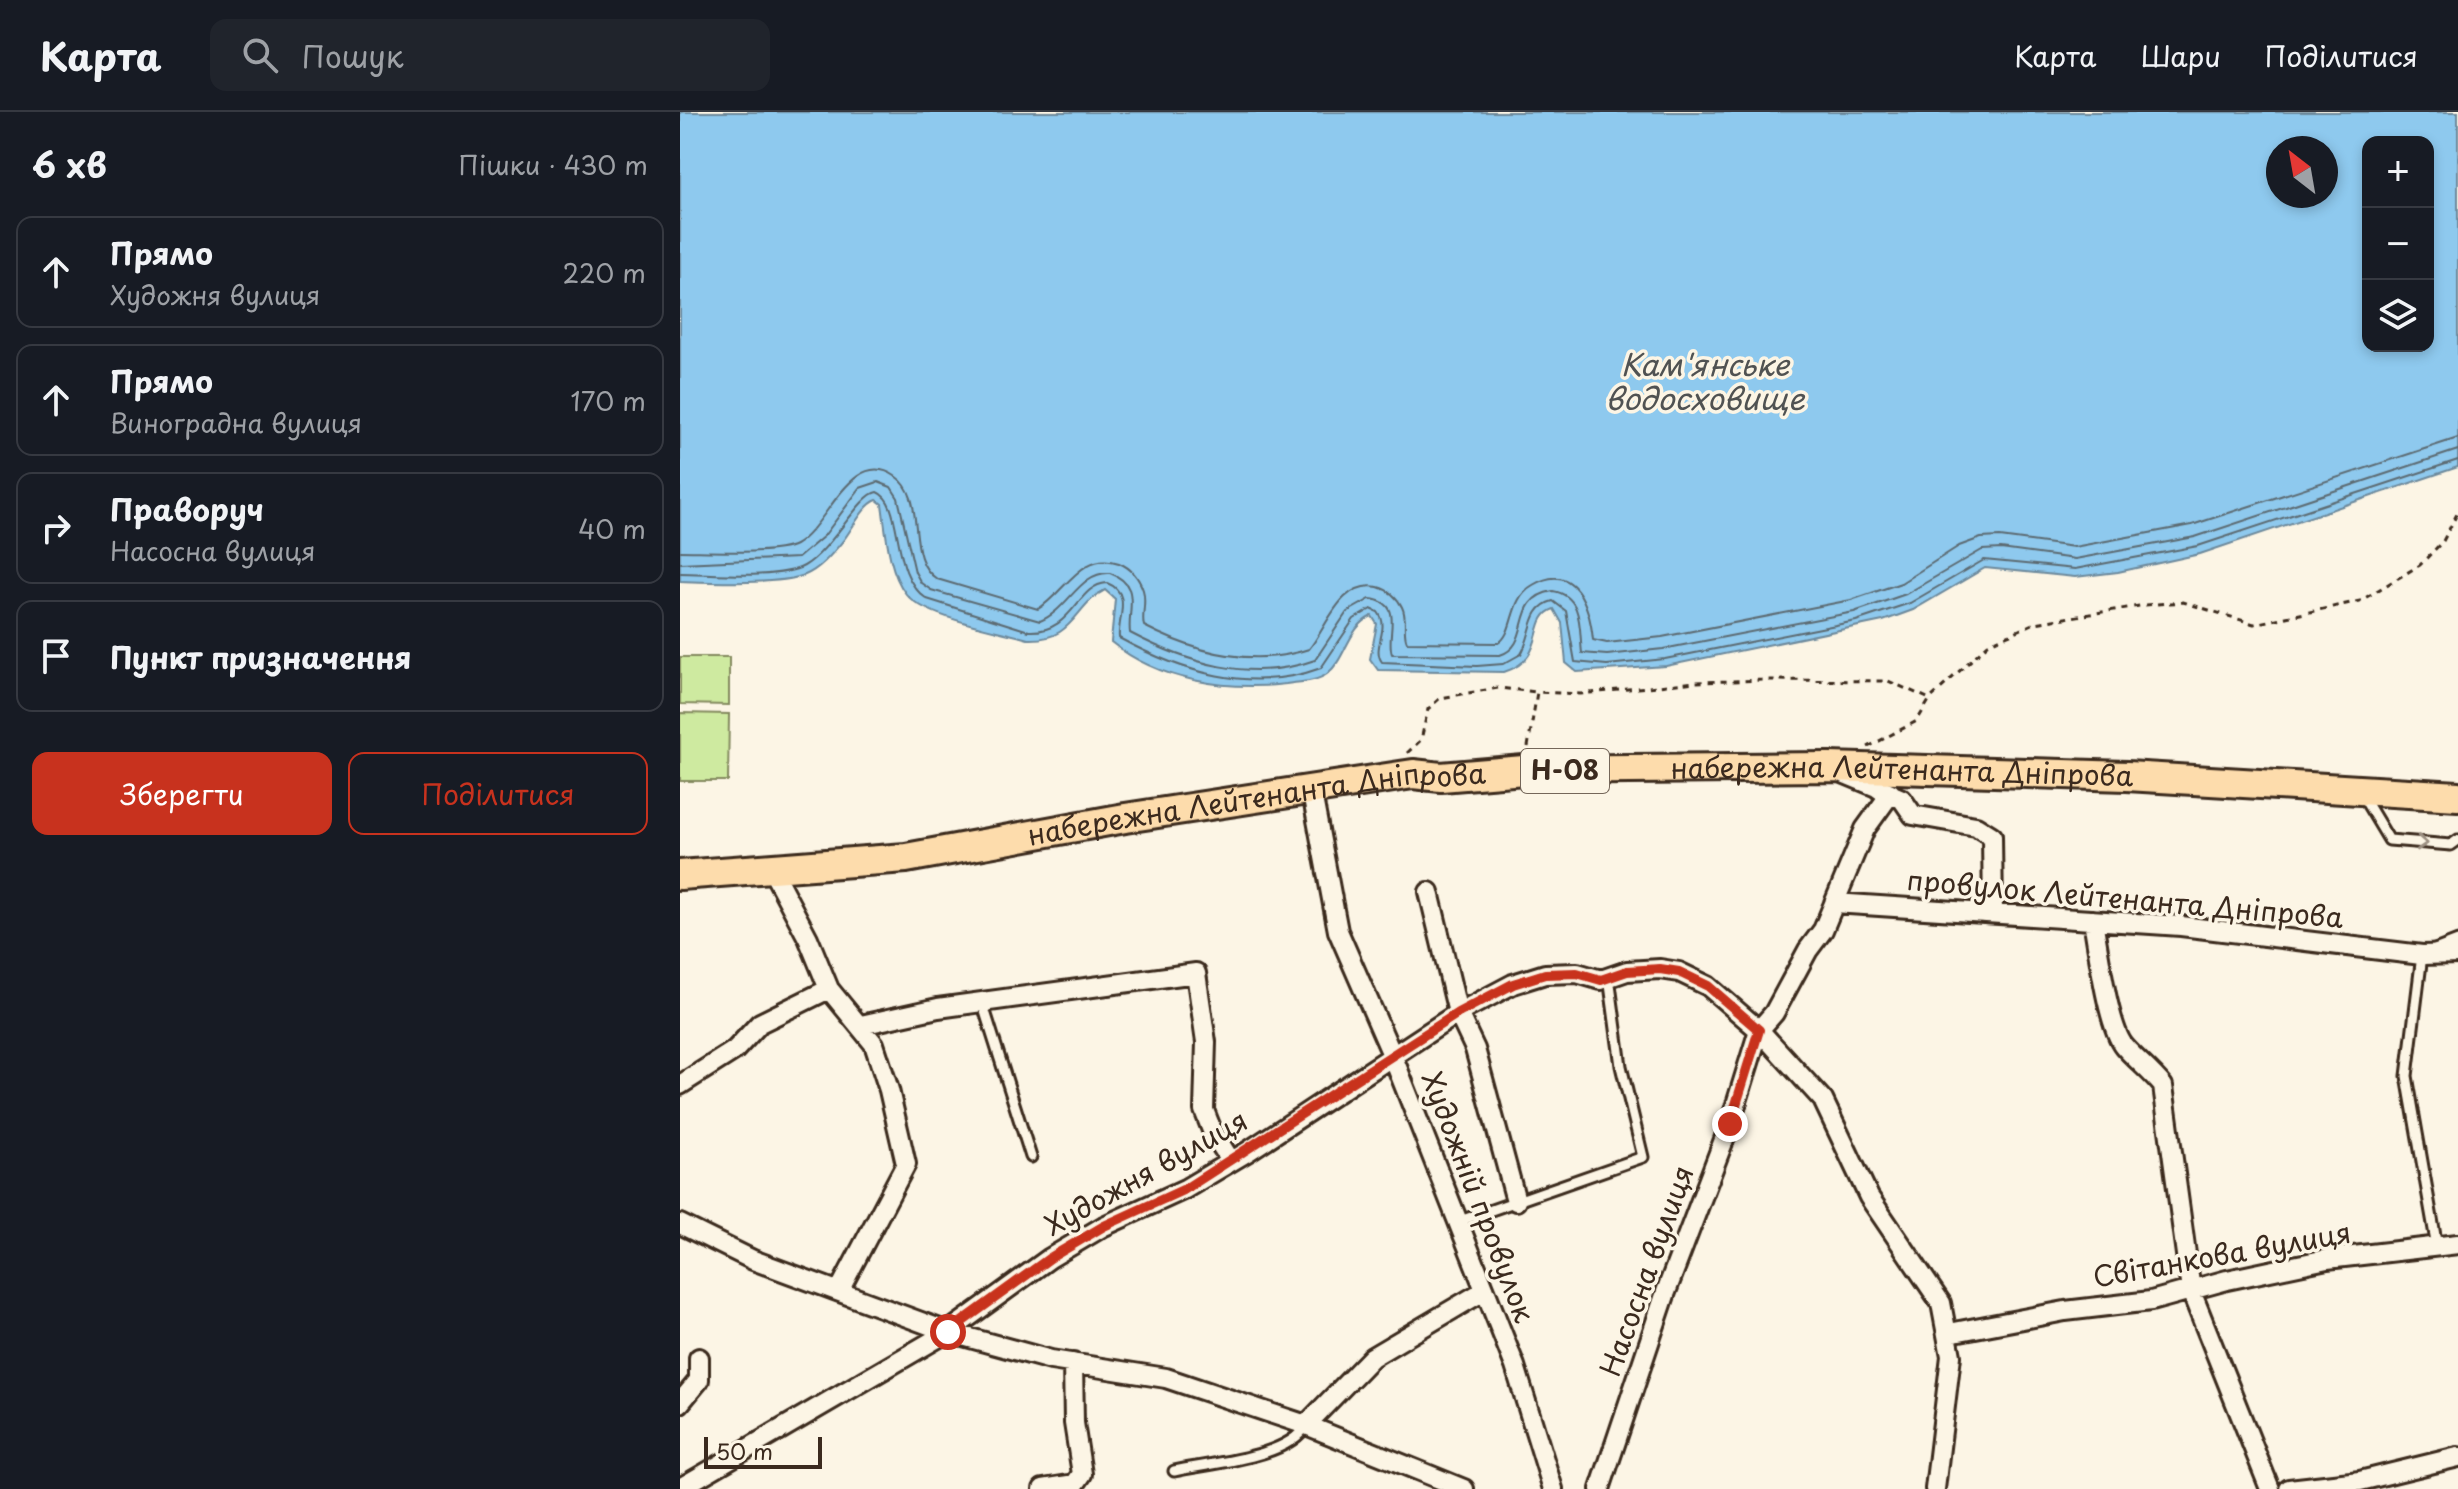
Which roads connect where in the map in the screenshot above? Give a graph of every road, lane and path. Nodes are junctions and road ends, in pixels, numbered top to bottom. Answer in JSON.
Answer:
{"nodes":[{"id":1,"x":2458,"y":512,"type":"edge"},
{"id":2,"x":1537,"y":692,"type":"junction"},
{"id":3,"x":1930,"y":699,"type":"junction"},
{"id":4,"x":1867,"y":747,"type":"dead end"},
{"id":5,"x":1829,"y":767,"type":"junction"},
{"id":6,"x":1524,"y":770,"type":"junction"},
{"id":7,"x":1385,"y":777,"type":"junction"},
{"id":8,"x":1311,"y":788,"type":"junction"},
{"id":9,"x":2358,"y":789,"type":"junction"},
{"id":10,"x":2458,"y":796,"type":"edge"},
{"id":11,"x":2458,"y":840,"type":"edge"},
{"id":12,"x":771,"y":868,"type":"junction"},
{"id":13,"x":680,"y":875,"type":"edge"},
{"id":14,"x":1429,"y":892,"type":"dead end"},
{"id":15,"x":1834,"y":903,"type":"junction"},
{"id":16,"x":1993,"y":913,"type":"junction"},
{"id":17,"x":2093,"y":920,"type":"junction"},
{"id":18,"x":2458,"y":941,"type":"edge"},
{"id":19,"x":2458,"y":954,"type":"edge"},
{"id":20,"x":2422,"y":955,"type":"junction"},
{"id":21,"x":1609,"y":977,"type":"junction"},
{"id":22,"x":829,"y":989,"type":"junction"},
{"id":23,"x":982,"y":1002,"type":"junction"},
{"id":24,"x":1458,"y":1013,"type":"junction"},
{"id":25,"x":861,"y":1025,"type":"junction"},
{"id":26,"x":1759,"y":1030,"type":"junction"},
{"id":27,"x":1393,"y":1057,"type":"junction"},
{"id":28,"x":680,"y":1085,"type":"edge"},
{"id":29,"x":1031,"y":1157,"type":"dead end"},
{"id":30,"x":1231,"y":1161,"type":"junction"},
{"id":31,"x":1516,"y":1201,"type":"junction"},
{"id":32,"x":1457,"y":1222,"type":"junction"},
{"id":33,"x":680,"y":1224,"type":"edge"},
{"id":34,"x":2458,"y":1244,"type":"edge"},
{"id":35,"x":2437,"y":1247,"type":"junction"},
{"id":36,"x":839,"y":1291,"type":"junction"},
{"id":37,"x":2191,"y":1291,"type":"junction"},
{"id":38,"x":1482,"y":1292,"type":"junction"},
{"id":39,"x":948,"y":1332,"type":"junction"},
{"id":40,"x":1949,"y":1333,"type":"junction"},
{"id":41,"x":699,"y":1358,"type":"dead end"},
{"id":42,"x":1073,"y":1363,"type":"junction"},
{"id":43,"x":680,"y":1403,"type":"edge"},
{"id":44,"x":1306,"y":1425,"type":"junction"},
{"id":45,"x":2458,"y":1457,"type":"edge"},
{"id":46,"x":1174,"y":1471,"type":"dead end"},
{"id":47,"x":680,"y":1488,"type":"edge"},
{"id":48,"x":1043,"y":1489,"type":"edge"},
{"id":49,"x":1464,"y":1489,"type":"edge"},
{"id":50,"x":1553,"y":1489,"type":"edge"},
{"id":51,"x":1600,"y":1489,"type":"edge"},
{"id":52,"x":1935,"y":1489,"type":"edge"},
{"id":53,"x":2270,"y":1489,"type":"edge"},
{"id":54,"x":2289,"y":1489,"type":"edge"}],
"edges":[{"from":1,"to":3,"type":"path"},
{"from":2,"to":3,"type":"path"},
{"from":2,"to":6,"type":"path"},
{"from":2,"to":7,"type":"path"},
{"from":3,"to":4,"type":"path"},
{"from":5,"to":6,"type":"main road","name":"набережна Лейтенанта Дніпрова","number":"Н-08"},
{"from":5,"to":9,"type":"main road","name":"набережна Лейтенанта Дніпрова","number":"Н-08"},
{"from":5,"to":15,"type":"street","name":"Насосна вулиця"},
{"from":5,"to":16,"type":"street"},
{"from":6,"to":7,"type":"main road","name":"набережна Лейтенанта Дніпрова","number":"Н-08"},
{"from":7,"to":8,"type":"main road","name":"набережна Лейтенанта Дніпрова","number":"Н-08"},
{"from":8,"to":12,"type":"main road","name":"набережна Лейтенанта Дніпрова","number":"Н-08"},
{"from":8,"to":27,"type":"street","name":"Художній провулок"},
{"from":9,"to":10,"type":"main road","name":"набережна Лейтенанта Дніпрова","number":"Н-08"},
{"from":9,"to":11,"type":"lane","one_way":true},
{"from":12,"to":13,"type":"main road","name":"набережна Лейтенанта Дніпрова","number":"Н-08"},
{"from":12,"to":22,"type":"street"},
{"from":14,"to":24,"type":"street"},
{"from":15,"to":16,"type":"street","name":"провулок Лейтенанта Дніпрова"},
{"from":15,"to":26,"type":"street","name":"Насосна вулиця"},
{"from":16,"to":17,"type":"street","name":"провулок Лейтенанта Дніпрова"},
{"from":17,"to":20,"type":"street","name":"провулок Лейтенанта Дніпрова"},
{"from":17,"to":37,"type":"street"},
{"from":18,"to":20,"type":"lane"},
{"from":19,"to":20,"type":"street","name":"провулок Лейтенанта Дніпрова"},
{"from":20,"to":35,"type":"lane"},
{"from":21,"to":24,"type":"street","name":"Художня вулиця"},
{"from":21,"to":26,"type":"street","name":"Художня вулиця"},
{"from":21,"to":31,"type":"lane"},
{"from":22,"to":25,"type":"street"},
{"from":22,"to":28,"type":"street"},
{"from":23,"to":25,"type":"street"},
{"from":23,"to":29,"type":"lane"},
{"from":23,"to":30,"type":"street"},
{"from":24,"to":27,"type":"street","name":"Художня вулиця"},
{"from":24,"to":31,"type":"street"},
{"from":25,"to":36,"type":"street"},
{"from":26,"to":40,"type":"street","name":"Художня вулиця"},
{"from":26,"to":51,"type":"street","name":"Насосна вулиця"},
{"from":27,"to":30,"type":"street","name":"Художня вулиця"},
{"from":27,"to":32,"type":"street","name":"Художній провулок"},
{"from":30,"to":39,"type":"street","name":"Художня вулиця"},
{"from":31,"to":32,"type":"lane"},
{"from":32,"to":38,"type":"street","name":"Художній провулок"},
{"from":33,"to":36,"type":"street"},
{"from":34,"to":35,"type":"street","name":"Світанкова вулиця"},
{"from":35,"to":37,"type":"street","name":"Світанкова вулиця"},
{"from":36,"to":39,"type":"street"},
{"from":37,"to":40,"type":"street","name":"Світанкова вулиця"},
{"from":37,"to":53,"type":"street"},
{"from":38,"to":44,"type":"street"},
{"from":38,"to":50,"type":"street","name":"Художній провулок"},
{"from":39,"to":42,"type":"street"},
{"from":39,"to":47,"type":"street","name":"Художня вулиця"},
{"from":40,"to":52,"type":"street","name":"Художня вулиця"},
{"from":41,"to":43,"type":"street"},
{"from":42,"to":44,"type":"street"},
{"from":42,"to":48,"type":"street"},
{"from":44,"to":46,"type":"lane"},
{"from":44,"to":49,"type":"street"},
{"from":45,"to":54,"type":"street"}]}
